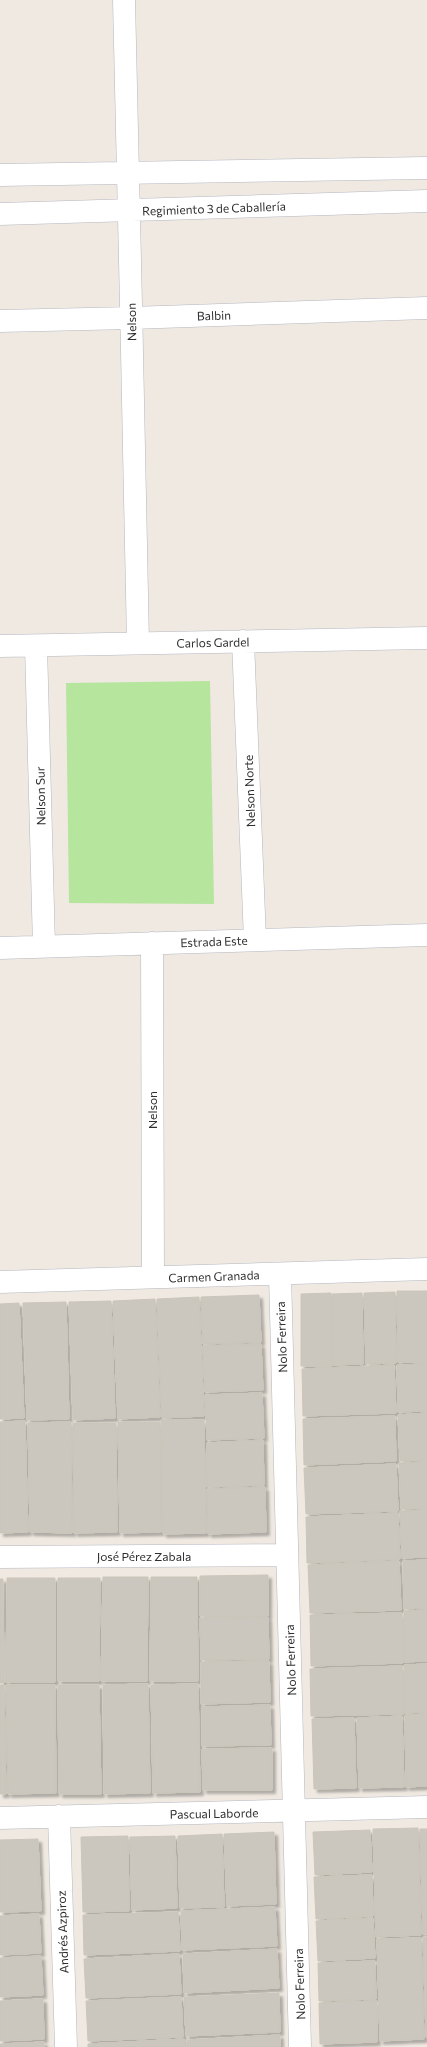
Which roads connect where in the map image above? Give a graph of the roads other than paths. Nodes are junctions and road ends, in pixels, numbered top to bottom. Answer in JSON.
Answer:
{"nodes":[{"id":1,"x":124,"y":0,"type":"edge"},
{"id":2,"x":427,"y":168,"type":"edge"},
{"id":3,"x":129,"y":172,"type":"junction"},
{"id":4,"x":0,"y":175,"type":"edge"},
{"id":5,"x":427,"y":200,"type":"edge"},
{"id":6,"x":130,"y":210,"type":"junction"},
{"id":7,"x":0,"y":214,"type":"edge"},
{"id":8,"x":427,"y":308,"type":"edge"},
{"id":9,"x":131,"y":318,"type":"junction"},
{"id":10,"x":0,"y":321,"type":"edge"},
{"id":11,"x":427,"y":638,"type":"edge"},
{"id":12,"x":243,"y":641,"type":"junction"},
{"id":13,"x":138,"y":643,"type":"junction"},
{"id":14,"x":0,"y":646,"type":"edge"},
{"id":15,"x":36,"y":646,"type":"junction"},
{"id":16,"x":427,"y":935,"type":"edge"},
{"id":17,"x":255,"y":940,"type":"junction"},
{"id":18,"x":152,"y":943,"type":"junction"},
{"id":19,"x":44,"y":946,"type":"junction"},
{"id":20,"x":0,"y":948,"type":"edge"},
{"id":21,"x":427,"y":1269,"type":"edge"},
{"id":22,"x":280,"y":1274,"type":"junction"},
{"id":23,"x":153,"y":1277,"type":"junction"},
{"id":24,"x":0,"y":1282,"type":"edge"},
{"id":25,"x":287,"y":1555,"type":"junction"},
{"id":26,"x":0,"y":1557,"type":"edge"},
{"id":27,"x":427,"y":1807,"type":"edge"},
{"id":28,"x":294,"y":1811,"type":"junction"},
{"id":29,"x":59,"y":1816,"type":"junction"},
{"id":30,"x":0,"y":1818,"type":"edge"},
{"id":31,"x":66,"y":2047,"type":"edge"},
{"id":32,"x":300,"y":2047,"type":"edge"}],
"edges":[{"from":1,"to":3,"type":"street","name":"Nelson"},
{"from":2,"to":3,"type":"street"},
{"from":3,"to":4,"type":"street"},
{"from":3,"to":6,"type":"street","name":"Nelson"},
{"from":5,"to":6,"type":"street","name":"Regimiento 3 de Caballería"},
{"from":6,"to":7,"type":"street","name":"Regimiento 3 de Caballería"},
{"from":6,"to":9,"type":"street","name":"Nelson"},
{"from":8,"to":9,"type":"street","name":"Balbin"},
{"from":9,"to":10,"type":"street","name":"Balbin"},
{"from":9,"to":13,"type":"street","name":"Nelson"},
{"from":11,"to":12,"type":"street","name":"Carlos Gardel"},
{"from":12,"to":13,"type":"street","name":"Carlos Gardel"},
{"from":12,"to":17,"type":"street","name":"Nelson Norte"},
{"from":13,"to":15,"type":"street","name":"Carlos Gardel"},
{"from":14,"to":15,"type":"street","name":"Carlos Gardel"},
{"from":15,"to":19,"type":"street","name":"Nelson Sur"},
{"from":16,"to":17,"type":"street","name":"Estrada Este"},
{"from":17,"to":18,"type":"street","name":"Estrada Este"},
{"from":18,"to":19,"type":"street","name":"Estrada Este"},
{"from":18,"to":23,"type":"street","name":"Nelson"},
{"from":19,"to":20,"type":"street","name":"Estrada Este"},
{"from":21,"to":22,"type":"street","name":"Carmen Granada"},
{"from":22,"to":23,"type":"street","name":"Carmen Granada"},
{"from":22,"to":25,"type":"street","name":"Nolo Ferreira"},
{"from":23,"to":24,"type":"street","name":"Carmen Granada"},
{"from":25,"to":26,"type":"street","name":"José Pérez Zabala"},
{"from":25,"to":28,"type":"street","name":"Nolo Ferreira"},
{"from":27,"to":28,"type":"street","name":"Pascual Laborde"},
{"from":28,"to":29,"type":"street","name":"Pascual Laborde"},
{"from":28,"to":32,"type":"street","name":"Nolo Ferreira"},
{"from":29,"to":30,"type":"street","name":"Pascual Laborde"},
{"from":29,"to":31,"type":"street","name":"Andrés Azpiroz"}]}
